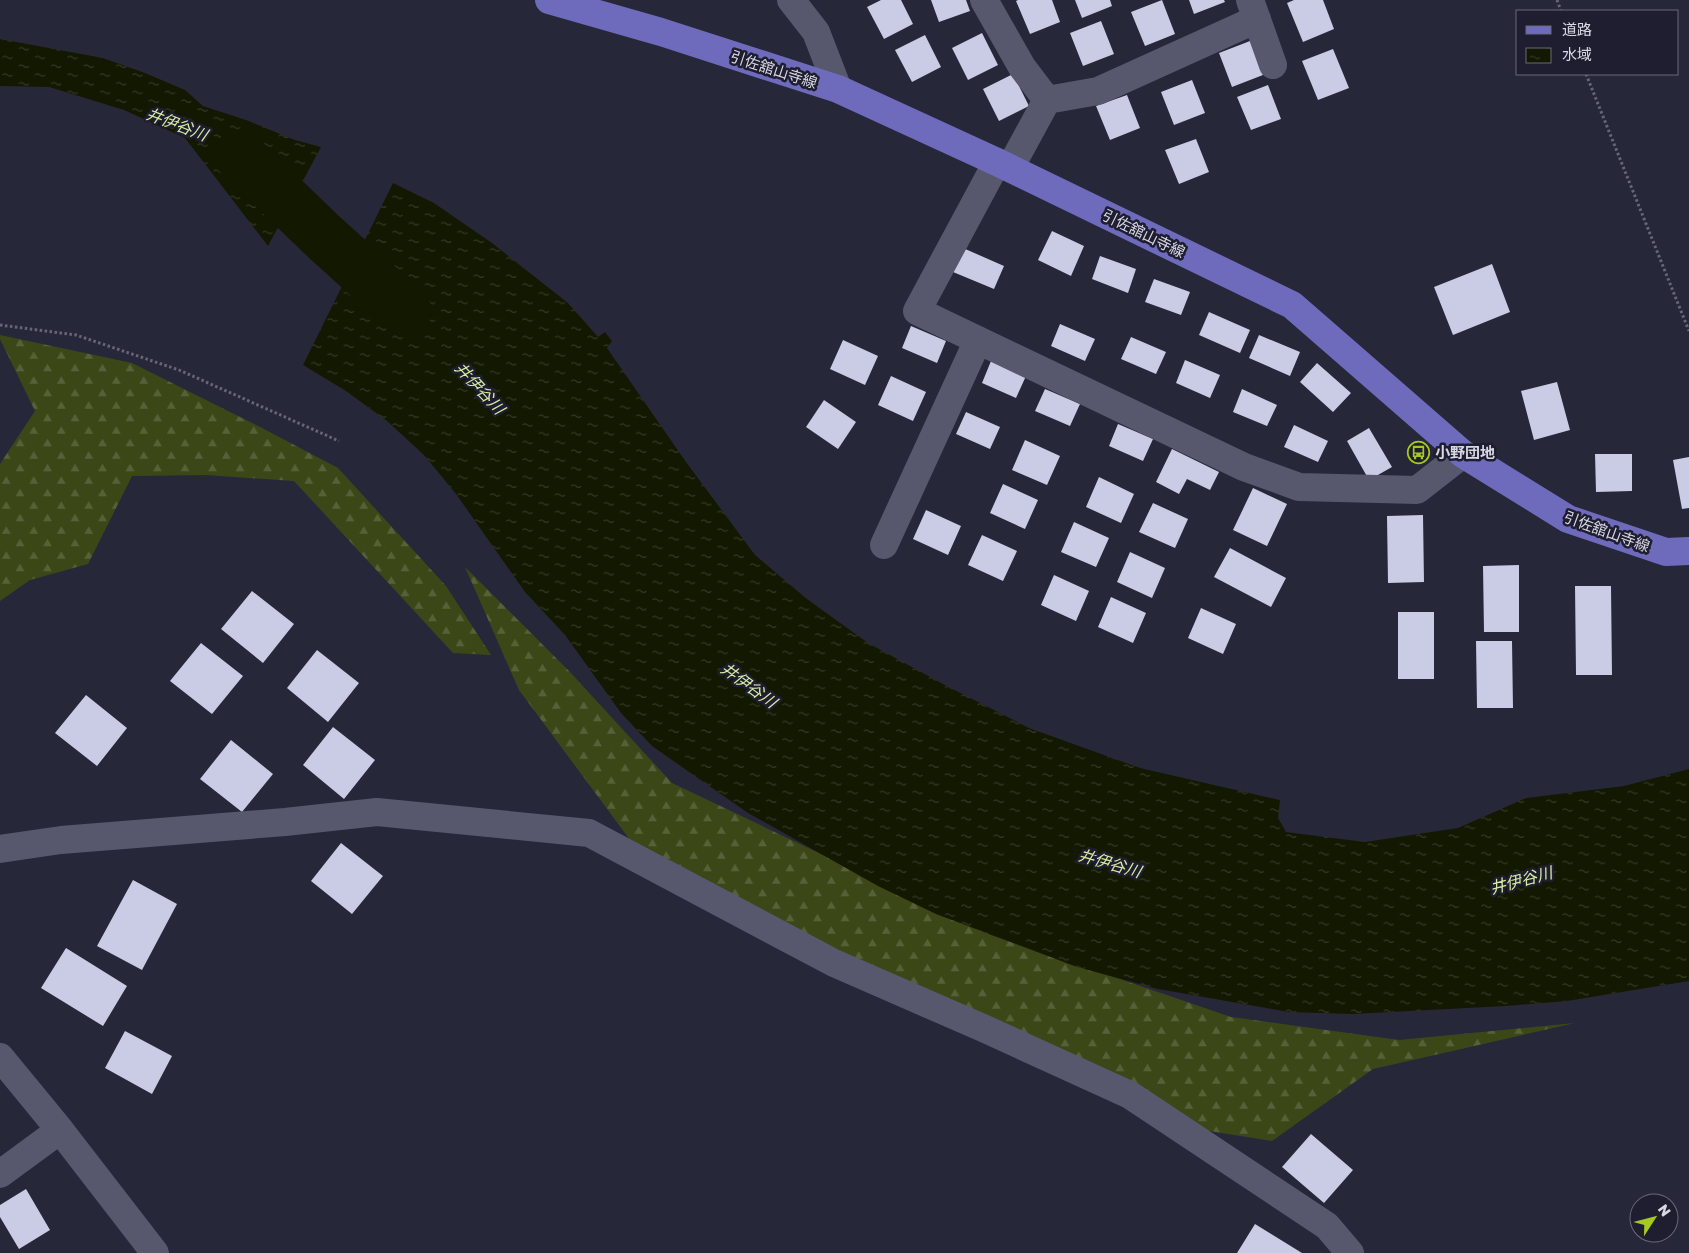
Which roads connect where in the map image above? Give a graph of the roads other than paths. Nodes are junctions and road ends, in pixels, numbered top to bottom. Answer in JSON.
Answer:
{"nodes":[{"id":1,"x":549,"y":0,"type":"edge"},
{"id":2,"x":791,"y":0,"type":"edge"},
{"id":3,"x":984,"y":0,"type":"edge"},
{"id":4,"x":1253,"y":9,"type":"edge"},
{"id":5,"x":1273,"y":65,"type":"dead end"},
{"id":6,"x":838,"y":89,"type":"junction"},
{"id":7,"x":1047,"y":100,"type":"junction"},
{"id":8,"x":1003,"y":165,"type":"junction"},
{"id":9,"x":978,"y":340,"type":"junction"},
{"id":10,"x":1464,"y":454,"type":"junction"},
{"id":11,"x":884,"y":545,"type":"dead end"},
{"id":12,"x":1689,"y":551,"type":"edge"},
{"id":13,"x":0,"y":849,"type":"edge"},
{"id":14,"x":0,"y":1057,"type":"edge"},
{"id":15,"x":60,"y":1130,"type":"junction"},
{"id":16,"x":0,"y":1174,"type":"edge"},
{"id":17,"x":155,"y":1253,"type":"edge"},
{"id":18,"x":1350,"y":1253,"type":"edge"}],
"edges":[{"from":1,"to":6,"type":"main road","name":"引佐舘山寺線"},
{"from":2,"to":6,"type":"street"},
{"from":3,"to":7,"type":"street"},
{"from":4,"to":5,"type":"street"},
{"from":4,"to":7,"type":"street"},
{"from":6,"to":8,"type":"main road","name":"引佐舘山寺線"},
{"from":7,"to":8,"type":"street"},
{"from":8,"to":9,"type":"street"},
{"from":8,"to":10,"type":"main road","name":"引佐舘山寺線"},
{"from":9,"to":10,"type":"street"},
{"from":9,"to":11,"type":"street"},
{"from":10,"to":12,"type":"main road","name":"引佐舘山寺線"},
{"from":13,"to":18,"type":"street"},
{"from":14,"to":15,"type":"street"},
{"from":15,"to":16,"type":"street"},
{"from":15,"to":17,"type":"street"}]}
